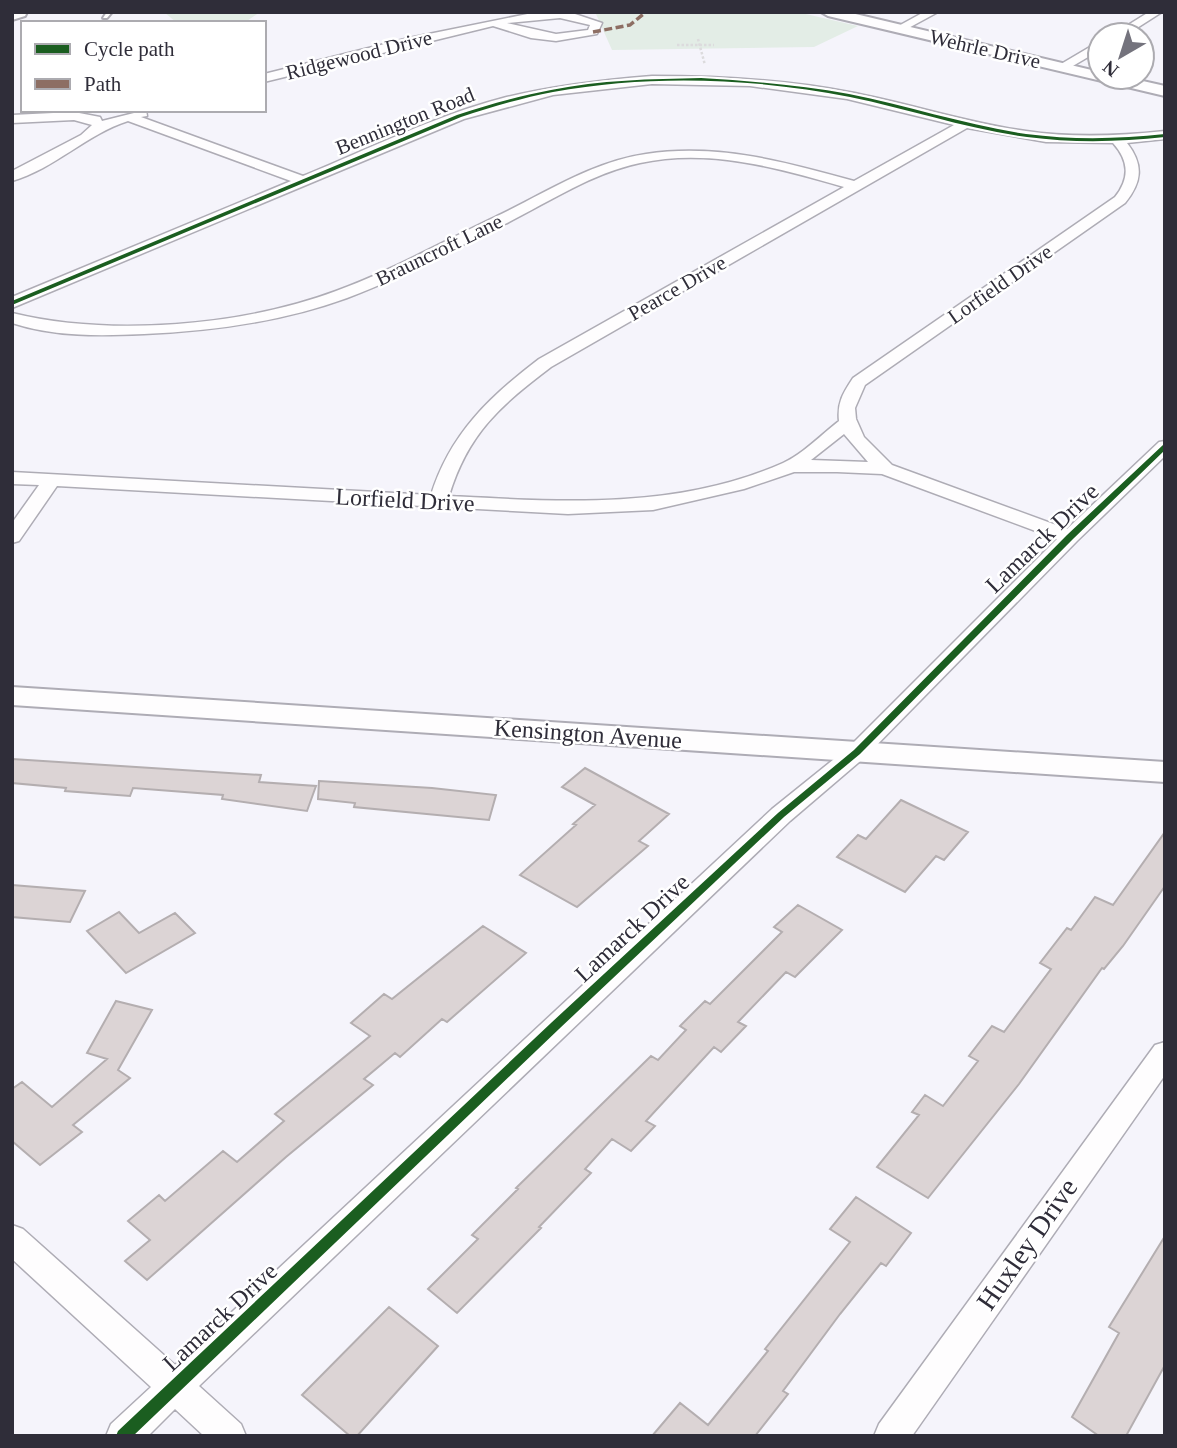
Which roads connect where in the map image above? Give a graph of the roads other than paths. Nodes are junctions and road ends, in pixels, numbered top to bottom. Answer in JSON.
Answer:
{"nodes":[{"id":1,"x":18,"y":12,"type":"edge"},
{"id":2,"x":828,"y":12,"type":"edge"},
{"id":3,"x":933,"y":12,"type":"edge"},
{"id":4,"x":1157,"y":12,"type":"edge"},
{"id":5,"x":12,"y":14,"type":"edge"},
{"id":6,"x":1142,"y":21,"type":"edge"},
{"id":7,"x":494,"y":23,"type":"junction"},
{"id":8,"x":899,"y":29,"type":"junction"},
{"id":9,"x":1086,"y":53,"type":"edge"},
{"id":10,"x":1062,"y":67,"type":"junction"},
{"id":11,"x":1086,"y":73,"type":"edge"},
{"id":12,"x":266,"y":77,"type":"edge"},
{"id":13,"x":145,"y":112,"type":"edge"},
{"id":14,"x":128,"y":117,"type":"junction"},
{"id":15,"x":12,"y":119,"type":"edge"},
{"id":16,"x":965,"y":124,"type":"junction"},
{"id":17,"x":99,"y":126,"type":"junction"},
{"id":18,"x":1165,"y":135,"type":"edge"},
{"id":19,"x":1116,"y":140,"type":"junction"},
{"id":20,"x":12,"y":177,"type":"edge"},
{"id":21,"x":304,"y":181,"type":"junction"},
{"id":22,"x":856,"y":186,"type":"junction"},
{"id":23,"x":12,"y":303,"type":"edge"},
{"id":24,"x":12,"y":317,"type":"edge"},
{"id":25,"x":847,"y":423,"type":"junction"},
{"id":26,"x":1165,"y":446,"type":"edge"},
{"id":27,"x":792,"y":466,"type":"junction"},
{"id":28,"x":885,"y":469,"type":"junction"},
{"id":29,"x":12,"y":478,"type":"edge"},
{"id":30,"x":51,"y":481,"type":"junction"},
{"id":31,"x":438,"y":502,"type":"junction"},
{"id":32,"x":12,"y":537,"type":"edge"},
{"id":33,"x":1070,"y":537,"type":"junction"},
{"id":34,"x":12,"y":696,"type":"edge"},
{"id":35,"x":857,"y":752,"type":"junction"},
{"id":36,"x":1165,"y":772,"type":"edge"},
{"id":37,"x":1165,"y":1053,"type":"edge"},
{"id":38,"x":12,"y":1239,"type":"edge"},
{"id":39,"x":175,"y":1386,"type":"junction"},
{"id":40,"x":123,"y":1436,"type":"edge"},
{"id":41,"x":229,"y":1436,"type":"edge"},
{"id":42,"x":891,"y":1436,"type":"edge"}],
"edges":[{"from":1,"to":5,"type":"highway"},
{"from":2,"to":8,"type":"street","name":"Wehrle Drive"},
{"from":3,"to":8,"type":"street"},
{"from":4,"to":6,"type":"street"},
{"from":7,"to":7,"type":"street","name":"Ridgewood Drive"},
{"from":7,"to":12,"type":"street","name":"Ridgewood Drive"},
{"from":8,"to":10,"type":"street","name":"Wehrle Drive"},
{"from":9,"to":10,"type":"street"},
{"from":10,"to":11,"type":"street","name":"Wehrle Drive"},
{"from":13,"to":14,"type":"street"},
{"from":14,"to":17,"type":"street"},
{"from":14,"to":21,"type":"street"},
{"from":15,"to":17,"type":"street"},
{"from":16,"to":19,"type":"street","name":"Bennington Road"},
{"from":16,"to":21,"type":"street","name":"Bennington Road"},
{"from":16,"to":22,"type":"street","name":"Pearce Drive"},
{"from":17,"to":20,"type":"street"},
{"from":18,"to":19,"type":"street","name":"Bennington Road"},
{"from":19,"to":25,"type":"street","name":"Lorfield Drive"},
{"from":21,"to":23,"type":"street","name":"Bennington Road"},
{"from":22,"to":24,"type":"street","name":"Brauncroft Lane"},
{"from":22,"to":31,"type":"street","name":"Pearce Drive"},
{"from":25,"to":27,"type":"street","name":"Lorfield Drive"},
{"from":25,"to":28,"type":"street"},
{"from":26,"to":33,"type":"street","name":"Lamarck Drive"},
{"from":27,"to":28,"type":"street","name":"Lorfield Drive"},
{"from":27,"to":31,"type":"street","name":"Lorfield Drive"},
{"from":28,"to":33,"type":"street"},
{"from":29,"to":30,"type":"street","name":"Lorfield Drive"},
{"from":30,"to":31,"type":"street","name":"Lorfield Drive"},
{"from":30,"to":32,"type":"street"},
{"from":33,"to":35,"type":"street","name":"Lamarck Drive"},
{"from":34,"to":35,"type":"street","name":"Kensington Avenue"},
{"from":35,"to":36,"type":"street","name":"Kensington Avenue"},
{"from":35,"to":39,"type":"street","name":"Lamarck Drive"},
{"from":37,"to":42,"type":"street","name":"Huxley Drive"},
{"from":38,"to":39,"type":"street"},
{"from":39,"to":40,"type":"street","name":"Lamarck Drive"},
{"from":39,"to":41,"type":"street"}]}
